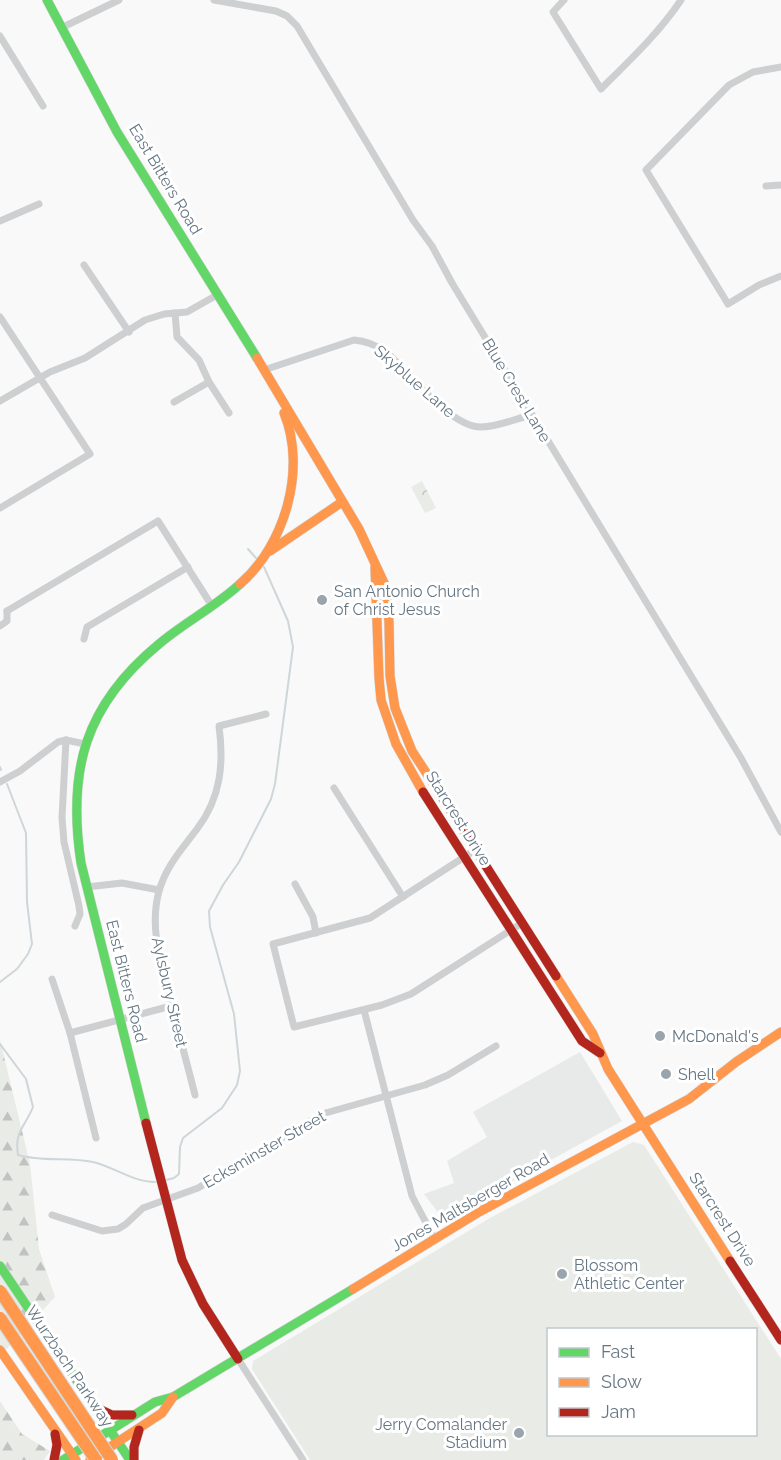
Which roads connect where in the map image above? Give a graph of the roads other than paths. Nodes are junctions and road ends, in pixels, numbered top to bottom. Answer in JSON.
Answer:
{"nodes":[{"id":1,"x":47,"y":0,"type":"edge"},
{"id":2,"x":119,"y":0,"type":"edge"},
{"id":3,"x":214,"y":0,"type":"edge"},
{"id":4,"x":564,"y":0,"type":"edge"},
{"id":5,"x":681,"y":0,"type":"edge"},
{"id":6,"x":63,"y":27,"type":"junction"},
{"id":7,"x":0,"y":36,"type":"edge"},
{"id":8,"x":781,"y":68,"type":"edge"},
{"id":9,"x":43,"y":106,"type":"dead end"},
{"id":10,"x":781,"y":185,"type":"edge"},
{"id":11,"x":766,"y":186,"type":"dead end"},
{"id":12,"x":39,"y":204,"type":"dead end"},
{"id":13,"x":0,"y":221,"type":"edge"},
{"id":14,"x":84,"y":265,"type":"dead end"},
{"id":15,"x":781,"y":276,"type":"edge"},
{"id":16,"x":217,"y":295,"type":"junction"},
{"id":17,"x":175,"y":313,"type":"junction"},
{"id":18,"x":0,"y":317,"type":"edge"},
{"id":19,"x":129,"y":332,"type":"junction"},
{"id":20,"x":264,"y":370,"type":"junction"},
{"id":21,"x":40,"y":378,"type":"junction"},
{"id":22,"x":209,"y":382,"type":"junction"},
{"id":23,"x":0,"y":401,"type":"edge"},
{"id":24,"x":174,"y":402,"type":"dead end"},
{"id":25,"x":229,"y":413,"type":"dead end"},
{"id":26,"x":531,"y":415,"type":"junction"},
{"id":27,"x":342,"y":502,"type":"junction"},
{"id":28,"x":0,"y":508,"type":"edge"},
{"id":29,"x":270,"y":551,"type":"junction"},
{"id":30,"x":188,"y":567,"type":"junction"},
{"id":31,"x":212,"y":606,"type":"junction"},
{"id":32,"x":4,"y":610,"type":"edge"},
{"id":33,"x":0,"y":626,"type":"edge"},
{"id":34,"x":84,"y":639,"type":"dead end"},
{"id":35,"x":266,"y":714,"type":"dead end"},
{"id":36,"x":391,"y":714,"type":"junction"},
{"id":37,"x":66,"y":740,"type":"junction"},
{"id":38,"x":85,"y":744,"type":"junction"},
{"id":39,"x":0,"y":782,"type":"edge"},
{"id":40,"x":333,"y":789,"type":"dead end"},
{"id":41,"x":781,"y":832,"type":"edge"},
{"id":42,"x":475,"y":850,"type":"junction"},
{"id":43,"x":464,"y":858,"type":"junction"},
{"id":44,"x":294,"y":884,"type":"dead end"},
{"id":45,"x":87,"y":887,"type":"junction"},
{"id":46,"x":159,"y":890,"type":"junction"},
{"id":47,"x":403,"y":897,"type":"junction"},
{"id":48,"x":75,"y":926,"type":"dead end"},
{"id":49,"x":517,"y":927,"type":"junction"},
{"id":50,"x":316,"y":933,"type":"junction"},
{"id":51,"x":52,"y":979,"type":"dead end"},
{"id":52,"x":171,"y":1006,"type":"junction"},
{"id":53,"x":364,"y":1010,"type":"junction"},
{"id":54,"x":120,"y":1019,"type":"junction"},
{"id":55,"x":781,"y":1032,"type":"edge"},
{"id":56,"x":70,"y":1033,"type":"junction"},
{"id":57,"x":496,"y":1046,"type":"dead end"},
{"id":58,"x":195,"y":1095,"type":"dead end"},
{"id":59,"x":386,"y":1096,"type":"junction"},
{"id":60,"x":644,"y":1124,"type":"junction"},
{"id":61,"x":96,"y":1138,"type":"dead end"},
{"id":62,"x":165,"y":1200,"type":"junction"},
{"id":63,"x":52,"y":1215,"type":"dead end"},
{"id":64,"x":435,"y":1240,"type":"junction"},
{"id":65,"x":0,"y":1266,"type":"edge"},
{"id":66,"x":0,"y":1291,"type":"edge"},
{"id":67,"x":0,"y":1318,"type":"edge"},
{"id":68,"x":781,"y":1340,"type":"edge"},
{"id":69,"x":0,"y":1350,"type":"edge"},
{"id":70,"x":238,"y":1359,"type":"junction"},
{"id":71,"x":173,"y":1397,"type":"junction"},
{"id":72,"x":93,"y":1406,"type":"junction"},
{"id":73,"x":134,"y":1415,"type":"junction"},
{"id":74,"x":140,"y":1428,"type":"junction"},
{"id":75,"x":109,"y":1430,"type":"junction"},
{"id":76,"x":55,"y":1431,"type":"junction"},
{"id":77,"x":118,"y":1443,"type":"junction"},
{"id":78,"x":70,"y":1458,"type":"edge"},
{"id":79,"x":54,"y":1460,"type":"edge"},
{"id":80,"x":90,"y":1460,"type":"edge"},
{"id":81,"x":96,"y":1460,"type":"edge"},
{"id":82,"x":112,"y":1460,"type":"edge"},
{"id":83,"x":132,"y":1460,"type":"edge"},
{"id":84,"x":303,"y":1460,"type":"edge"}],
"edges":[{"from":1,"to":6,"type":"main road","name":"East Bitters Road"},
{"from":2,"to":6,"type":"street"},
{"from":3,"to":26,"type":"street","name":"Blue Crest Lane"},
{"from":4,"to":5,"type":"street"},
{"from":6,"to":16,"type":"main road","name":"East Bitters Road"},
{"from":7,"to":9,"type":"street"},
{"from":8,"to":15,"type":"street"},
{"from":10,"to":11,"type":"street"},
{"from":12,"to":13,"type":"street"},
{"from":14,"to":19,"type":"street"},
{"from":16,"to":17,"type":"street"},
{"from":16,"to":20,"type":"main road","name":"East Bitters Road"},
{"from":17,"to":19,"type":"street"},
{"from":17,"to":22,"type":"street"},
{"from":18,"to":21,"type":"street"},
{"from":19,"to":21,"type":"street"},
{"from":20,"to":26,"type":"street","name":"Skyblue Lane"},
{"from":20,"to":27,"type":"main road","name":"Starcrest Drive"},
{"from":20,"to":29,"type":"main road"},
{"from":21,"to":23,"type":"street"},
{"from":21,"to":28,"type":"street"},
{"from":22,"to":24,"type":"street"},
{"from":22,"to":25,"type":"street"},
{"from":26,"to":41,"type":"street","name":"Blue Crest Lane"},
{"from":27,"to":29,"type":"main road"},
{"from":27,"to":36,"type":"main road","name":"Starcrest Drive"},
{"from":29,"to":31,"type":"main road","name":"East Bitters Road"},
{"from":30,"to":31,"type":"street"},
{"from":30,"to":32,"type":"street"},
{"from":30,"to":34,"type":"street"},
{"from":31,"to":38,"type":"main road","name":"East Bitters Road"},
{"from":32,"to":33,"type":"street"},
{"from":35,"to":46,"type":"street","name":"Aylsbury Street"},
{"from":36,"to":42,"type":"main road","name":"Starcrest Drive"},
{"from":36,"to":43,"type":"main road","name":"Starcrest Drive"},
{"from":37,"to":38,"type":"street"},
{"from":37,"to":39,"type":"street"},
{"from":37,"to":48,"type":"street"},
{"from":38,"to":45,"type":"main road","name":"East Bitters Road"},
{"from":40,"to":47,"type":"street"},
{"from":42,"to":43,"type":"street"},
{"from":42,"to":49,"type":"main road","name":"Starcrest Drive"},
{"from":43,"to":47,"type":"street"},
{"from":43,"to":49,"type":"main road","name":"Starcrest Drive"},
{"from":44,"to":50,"type":"street"},
{"from":45,"to":46,"type":"street"},
{"from":45,"to":54,"type":"main road","name":"East Bitters Road"},
{"from":46,"to":52,"type":"street","name":"Aylsbury Street"},
{"from":47,"to":50,"type":"street"},
{"from":49,"to":53,"type":"street"},
{"from":49,"to":60,"type":"main road","name":"Starcrest Drive"},
{"from":50,"to":53,"type":"street"},
{"from":51,"to":56,"type":"street"},
{"from":52,"to":54,"type":"street"},
{"from":52,"to":58,"type":"street","name":"Aylsbury Street"},
{"from":53,"to":59,"type":"street"},
{"from":54,"to":56,"type":"street"},
{"from":54,"to":62,"type":"main road","name":"East Bitters Road"},
{"from":55,"to":60,"type":"main road","name":"Jones Maltsberger Road"},
{"from":56,"to":61,"type":"street"},
{"from":57,"to":59,"type":"street","name":"Ecksminster Street"},
{"from":59,"to":62,"type":"street","name":"Ecksminster Street"},
{"from":59,"to":64,"type":"street"},
{"from":60,"to":64,"type":"main road","name":"Jones Maltsberger Road"},
{"from":60,"to":68,"type":"main road","name":"Starcrest Drive"},
{"from":62,"to":63,"type":"street","name":"Ecksminster Street"},
{"from":62,"to":70,"type":"main road","name":"East Bitters Road"},
{"from":64,"to":70,"type":"main road","name":"Jones Maltsberger Road"},
{"from":65,"to":72,"type":"main road"},
{"from":66,"to":82,"type":"main road","name":"Wurzbach Parkway","bridge":true},
{"from":67,"to":81,"type":"main road","name":"Wurzbach Parkway","bridge":true},
{"from":69,"to":76,"type":"main road"},
{"from":70,"to":71,"type":"main road","name":"Jones Maltsberger Road"},
{"from":70,"to":84,"type":"street","name":"East Bitters Road"},
{"from":71,"to":73,"type":"main road","name":"Jones Maltsberger Road"},
{"from":71,"to":74,"type":"main road","name":"Jones Maltsberger Road"},
{"from":72,"to":73,"type":"main road"},
{"from":72,"to":75,"type":"main road"},
{"from":73,"to":75,"type":"main road","name":"Jones Maltsberger Road"},
{"from":74,"to":77,"type":"main road","name":"Jones Maltsberger Road"},
{"from":74,"to":83,"type":"main road"},
{"from":75,"to":77,"type":"main road"},
{"from":75,"to":78,"type":"main road","name":"Jones Maltsberger Road"},
{"from":76,"to":78,"type":"main road"},
{"from":76,"to":79,"type":"main road"},
{"from":77,"to":80,"type":"main road","name":"Jones Maltsberger Road"},
{"from":77,"to":83,"type":"main road"}]}
